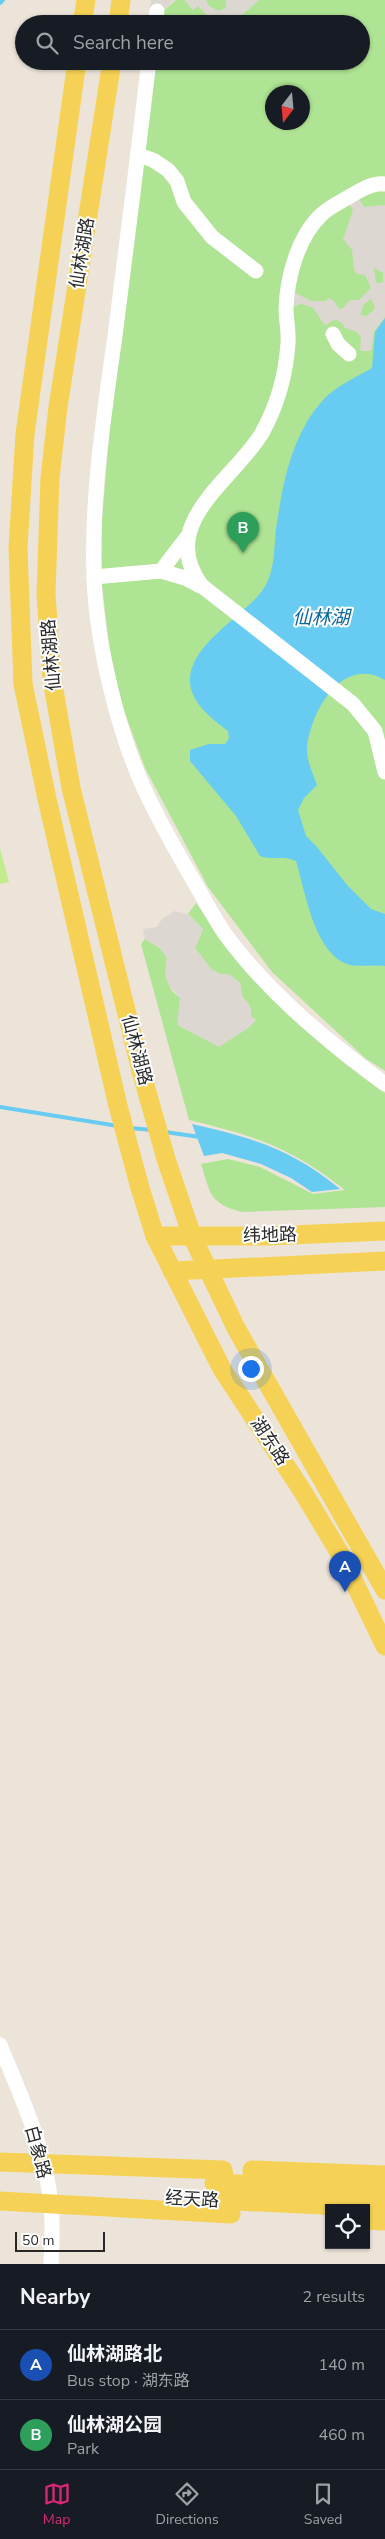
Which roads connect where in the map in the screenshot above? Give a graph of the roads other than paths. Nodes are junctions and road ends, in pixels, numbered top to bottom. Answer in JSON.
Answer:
{"nodes":[{"id":1,"x":86,"y":0,"type":"edge"},
{"id":2,"x":121,"y":0,"type":"edge"},
{"id":3,"x":84,"y":15,"type":"edge"},
{"id":4,"x":119,"y":15,"type":"edge"},
{"id":5,"x":76,"y":70,"type":"edge"},
{"id":6,"x":111,"y":70,"type":"edge"},
{"id":7,"x":148,"y":70,"type":"edge"},
{"id":8,"x":138,"y":155,"type":"junction"},
{"id":9,"x":385,"y":184,"type":"edge"},
{"id":10,"x":256,"y":271,"type":"dead end"},
{"id":11,"x":332,"y":334,"type":"dead end"},
{"id":12,"x":349,"y":354,"type":"dead end"},
{"id":13,"x":189,"y":533,"type":"junction"},
{"id":14,"x":18,"y":548,"type":"junction"},
{"id":15,"x":46,"y":550,"type":"junction"},
{"id":16,"x":161,"y":571,"type":"junction"},
{"id":17,"x":94,"y":577,"type":"junction"},
{"id":18,"x":202,"y":586,"type":"junction"},
{"id":19,"x":385,"y":772,"type":"edge"},
{"id":20,"x":385,"y":1084,"type":"edge"},
{"id":21,"x":385,"y":1231,"type":"edge"},
{"id":22,"x":155,"y":1236,"type":"junction"},
{"id":23,"x":192,"y":1236,"type":"junction"},
{"id":24,"x":385,"y":1261,"type":"edge"},
{"id":25,"x":207,"y":1270,"type":"junction"},
{"id":26,"x":172,"y":1271,"type":"junction"},
{"id":27,"x":385,"y":1590,"type":"edge"},
{"id":28,"x":385,"y":1646,"type":"edge"},
{"id":29,"x":0,"y":2045,"type":"edge"},
{"id":30,"x":0,"y":2162,"type":"edge"},
{"id":31,"x":44,"y":2164,"type":"junction"},
{"id":32,"x":0,"y":2174,"type":"edge"},
{"id":33,"x":385,"y":2176,"type":"edge"},
{"id":34,"x":0,"y":2190,"type":"edge"},
{"id":35,"x":385,"y":2190,"type":"edge"},
{"id":36,"x":226,"y":2191,"type":"junction"},
{"id":37,"x":255,"y":2192,"type":"junction"},
{"id":38,"x":0,"y":2201,"type":"edge"},
{"id":39,"x":51,"y":2204,"type":"junction"},
{"id":40,"x":385,"y":2208,"type":"edge"},
{"id":41,"x":325,"y":2218,"type":"edge"},
{"id":42,"x":370,"y":2220,"type":"edge"},
{"id":43,"x":385,"y":2222,"type":"edge"},
{"id":44,"x":51,"y":2264,"type":"edge"}],
"edges":[{"from":1,"to":3,"type":"main road"},
{"from":2,"to":4,"type":"main road"},
{"from":5,"to":14,"type":"main road","name":"仙林湖路"},
{"from":6,"to":15,"type":"main road","name":"仙林湖路"},
{"from":7,"to":8,"type":"street"},
{"from":8,"to":10,"type":"street"},
{"from":8,"to":17,"type":"street"},
{"from":9,"to":13,"type":"street"},
{"from":11,"to":12,"type":"street"},
{"from":13,"to":16,"type":"street"},
{"from":13,"to":18,"type":"street"},
{"from":14,"to":15,"type":"main road"},
{"from":14,"to":22,"type":"main road","name":"仙林湖路"},
{"from":15,"to":23,"type":"main road","name":"仙林湖路"},
{"from":16,"to":17,"type":"street"},
{"from":16,"to":18,"type":"street"},
{"from":17,"to":20,"type":"street"},
{"from":18,"to":19,"type":"street"},
{"from":21,"to":23,"type":"main road","name":"纬地路"},
{"from":22,"to":23,"type":"main road","name":"纬地路"},
{"from":22,"to":26,"type":"main road","name":"湖东路"},
{"from":23,"to":25,"type":"main road","name":"湖东路"},
{"from":24,"to":25,"type":"main road","name":"纬地路"},
{"from":25,"to":26,"type":"main road","name":"纬地路"},
{"from":25,"to":27,"type":"main road","name":"湖东路"},
{"from":26,"to":28,"type":"main road","name":"湖东路"},
{"from":29,"to":31,"type":"street","name":"白象路"},
{"from":30,"to":31,"type":"main road"},
{"from":31,"to":36,"type":"main road"},
{"from":31,"to":39,"type":"street","name":"白象路"},
{"from":32,"to":35,"type":"main road","name":"经天路"},
{"from":33,"to":37,"type":"main road"},
{"from":34,"to":40,"type":"main road","name":"经天路"},
{"from":36,"to":37,"type":"main road"},
{"from":36,"to":39,"type":"main road"},
{"from":37,"to":41,"type":"main road"},
{"from":38,"to":39,"type":"main road"},
{"from":39,"to":44,"type":"street","name":"白象路"},
{"from":42,"to":43,"type":"main road"}]}
